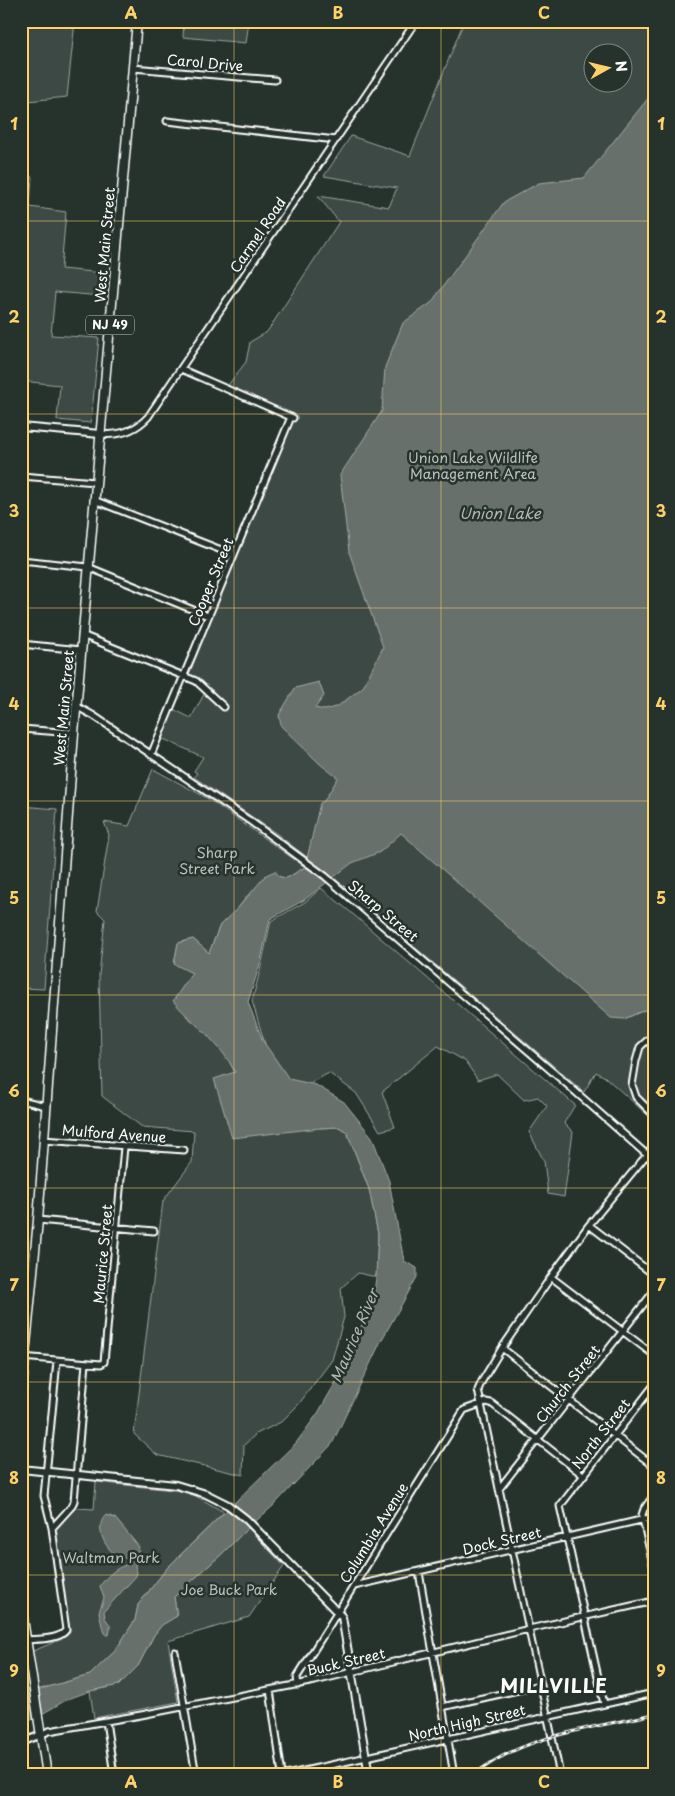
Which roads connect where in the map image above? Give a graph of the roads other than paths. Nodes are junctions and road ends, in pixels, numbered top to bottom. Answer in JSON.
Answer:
{"nodes":[{"id":1,"x":137,"y":21,"type":"edge"},
{"id":2,"x":416,"y":21,"type":"edge"},
{"id":3,"x":133,"y":68,"type":"junction"},
{"id":4,"x":275,"y":80,"type":"dead end"},
{"id":5,"x":168,"y":121,"type":"dead end"},
{"id":6,"x":336,"y":140,"type":"junction"},
{"id":7,"x":180,"y":369,"type":"junction"},
{"id":8,"x":21,"y":427,"type":"edge"},
{"id":9,"x":100,"y":434,"type":"junction"},
{"id":10,"x":21,"y":476,"type":"edge"},
{"id":11,"x":96,"y":482,"type":"junction"},
{"id":12,"x":94,"y":500,"type":"junction"},
{"id":13,"x":234,"y":555,"type":"junction"},
{"id":14,"x":21,"y":560,"type":"edge"},
{"id":15,"x":88,"y":567,"type":"junction"},
{"id":16,"x":208,"y":616,"type":"junction"},
{"id":17,"x":82,"y":635,"type":"junction"},
{"id":18,"x":21,"y":644,"type":"edge"},
{"id":19,"x":81,"y":650,"type":"junction"},
{"id":20,"x":183,"y":676,"type":"junction"},
{"id":21,"x":76,"y":706,"type":"junction"},
{"id":22,"x":224,"y":707,"type":"dead end"},
{"id":23,"x":21,"y":728,"type":"edge"},
{"id":24,"x":74,"y":733,"type":"junction"},
{"id":25,"x":151,"y":756,"type":"junction"},
{"id":26,"x":654,"y":1034,"type":"edge"},
{"id":27,"x":21,"y":1100,"type":"edge"},
{"id":28,"x":46,"y":1106,"type":"junction"},
{"id":29,"x":654,"y":1116,"type":"edge"},
{"id":30,"x":43,"y":1140,"type":"junction"},
{"id":31,"x":654,"y":1146,"type":"edge"},
{"id":32,"x":124,"y":1147,"type":"junction"},
{"id":33,"x":184,"y":1150,"type":"dead end"},
{"id":34,"x":647,"y":1155,"type":"junction"},
{"id":35,"x":654,"y":1161,"type":"edge"},
{"id":36,"x":38,"y":1220,"type":"junction"},
{"id":37,"x":589,"y":1225,"type":"junction"},
{"id":38,"x":117,"y":1228,"type":"junction"},
{"id":39,"x":154,"y":1232,"type":"dead end"},
{"id":40,"x":654,"y":1275,"type":"edge"},
{"id":41,"x":551,"y":1277,"type":"junction"},
{"id":42,"x":654,"y":1291,"type":"edge"},
{"id":43,"x":622,"y":1332,"type":"junction"},
{"id":44,"x":502,"y":1348,"type":"junction"},
{"id":45,"x":654,"y":1355,"type":"edge"},
{"id":46,"x":23,"y":1357,"type":"edge"},
{"id":47,"x":57,"y":1360,"type":"junction"},
{"id":48,"x":86,"y":1363,"type":"junction"},
{"id":49,"x":654,"y":1385,"type":"edge"},
{"id":50,"x":21,"y":1397,"type":"edge"},
{"id":51,"x":569,"y":1400,"type":"junction"},
{"id":52,"x":481,"y":1405,"type":"junction"},
{"id":53,"x":614,"y":1435,"type":"junction"},
{"id":54,"x":538,"y":1440,"type":"junction"},
{"id":55,"x":654,"y":1466,"type":"edge"},
{"id":56,"x":21,"y":1469,"type":"edge"},
{"id":57,"x":46,"y":1471,"type":"junction"},
{"id":58,"x":76,"y":1474,"type":"junction"},
{"id":59,"x":583,"y":1475,"type":"junction"},
{"id":60,"x":499,"y":1490,"type":"junction"},
{"id":61,"x":654,"y":1495,"type":"edge"},
{"id":62,"x":654,"y":1517,"type":"edge"},
{"id":63,"x":642,"y":1519,"type":"junction"},
{"id":64,"x":52,"y":1528,"type":"junction"},
{"id":65,"x":567,"y":1537,"type":"junction"},
{"id":66,"x":512,"y":1549,"type":"junction"},
{"id":67,"x":654,"y":1569,"type":"edge"},
{"id":68,"x":419,"y":1572,"type":"junction"},
{"id":69,"x":354,"y":1586,"type":"junction"},
{"id":70,"x":654,"y":1601,"type":"edge"},
{"id":71,"x":21,"y":1606,"type":"edge"},
{"id":72,"x":338,"y":1612,"type":"junction"},
{"id":73,"x":585,"y":1616,"type":"junction"},
{"id":74,"x":529,"y":1629,"type":"junction"},
{"id":75,"x":26,"y":1640,"type":"junction"},
{"id":76,"x":175,"y":1652,"type":"dead end"},
{"id":77,"x":433,"y":1652,"type":"junction"},
{"id":78,"x":25,"y":1660,"type":"edge"},
{"id":79,"x":351,"y":1672,"type":"junction"},
{"id":80,"x":298,"y":1684,"type":"junction"},
{"id":81,"x":541,"y":1685,"type":"junction"},
{"id":82,"x":270,"y":1690,"type":"junction"},
{"id":83,"x":654,"y":1693,"type":"edge"},
{"id":84,"x":604,"y":1704,"type":"junction"},
{"id":85,"x":185,"y":1706,"type":"junction"},
{"id":86,"x":442,"y":1707,"type":"junction"},
{"id":87,"x":548,"y":1716,"type":"junction"},
{"id":88,"x":106,"y":1722,"type":"junction"},
{"id":89,"x":41,"y":1734,"type":"junction"},
{"id":90,"x":447,"y":1739,"type":"junction"},
{"id":91,"x":21,"y":1743,"type":"edge"},
{"id":92,"x":366,"y":1757,"type":"junction"},
{"id":93,"x":47,"y":1775,"type":"edge"},
{"id":94,"x":114,"y":1775,"type":"edge"},
{"id":95,"x":196,"y":1775,"type":"edge"},
{"id":96,"x":284,"y":1775,"type":"edge"},
{"id":97,"x":369,"y":1775,"type":"edge"},
{"id":98,"x":454,"y":1775,"type":"edge"},
{"id":99,"x":560,"y":1775,"type":"edge"}],
"edges":[{"from":1,"to":3,"type":"highway","name":"West Main Street","number":"NJ 49"},
{"from":2,"to":6,"type":"street","name":"Carmel Road"},
{"from":3,"to":4,"type":"street","name":"Carol Drive"},
{"from":3,"to":9,"type":"highway","name":"West Main Street","number":"NJ 49"},
{"from":5,"to":6,"type":"street"},
{"from":6,"to":7,"type":"street","name":"Carmel Road"},
{"from":7,"to":9,"type":"street","name":"Carmel Road"},
{"from":7,"to":13,"type":"street","name":"Cooper Street"},
{"from":8,"to":9,"type":"main road"},
{"from":9,"to":11,"type":"highway","name":"West Main Street","number":"NJ 49"},
{"from":10,"to":11,"type":"street"},
{"from":11,"to":12,"type":"highway","name":"West Main Street","number":"NJ 49"},
{"from":12,"to":13,"type":"street"},
{"from":12,"to":15,"type":"highway","name":"West Main Street","number":"NJ 49"},
{"from":13,"to":16,"type":"street","name":"Cooper Street"},
{"from":14,"to":15,"type":"street"},
{"from":15,"to":16,"type":"street"},
{"from":15,"to":17,"type":"highway","name":"West Main Street","number":"NJ 49"},
{"from":16,"to":20,"type":"street","name":"Cooper Street"},
{"from":17,"to":19,"type":"highway","name":"West Main Street","number":"NJ 49"},
{"from":17,"to":20,"type":"street"},
{"from":18,"to":19,"type":"street"},
{"from":19,"to":21,"type":"highway","name":"West Main Street","number":"NJ 49"},
{"from":20,"to":22,"type":"street"},
{"from":20,"to":25,"type":"street","name":"Cooper Street"},
{"from":21,"to":24,"type":"highway","name":"West Main Street","number":"NJ 49"},
{"from":21,"to":25,"type":"street","name":"Sharp Street"},
{"from":23,"to":24,"type":"street"},
{"from":24,"to":28,"type":"highway","name":"West Main Street","number":"NJ 49"},
{"from":25,"to":34,"type":"street","name":"Sharp Street"},
{"from":26,"to":29,"type":"street"},
{"from":27,"to":28,"type":"street"},
{"from":28,"to":30,"type":"highway","name":"West Main Street","number":"NJ 49"},
{"from":30,"to":32,"type":"street","name":"Mulford Avenue"},
{"from":30,"to":36,"type":"highway","name":"West Main Street","number":"NJ 49"},
{"from":31,"to":34,"type":"street"},
{"from":32,"to":33,"type":"street","name":"Mulford Avenue"},
{"from":32,"to":38,"type":"street","name":"Maurice Street"},
{"from":34,"to":35,"type":"street","name":"Sharp Street"},
{"from":34,"to":37,"type":"street"},
{"from":36,"to":38,"type":"street"},
{"from":36,"to":46,"type":"highway","name":"West Main Street","number":"NJ 49"},
{"from":37,"to":40,"type":"street"},
{"from":37,"to":41,"type":"street"},
{"from":38,"to":39,"type":"street"},
{"from":38,"to":48,"type":"street","name":"Maurice Street"},
{"from":41,"to":43,"type":"street"},
{"from":41,"to":44,"type":"street"},
{"from":42,"to":43,"type":"street","name":"Church Street"},
{"from":43,"to":45,"type":"street"},
{"from":43,"to":51,"type":"street","name":"Church Street"},
{"from":44,"to":51,"type":"street"},
{"from":44,"to":52,"type":"street"},
{"from":46,"to":47,"type":"street"},
{"from":46,"to":50,"type":"highway","name":"West Main Street","number":"NJ 49"},
{"from":47,"to":48,"type":"street"},
{"from":47,"to":57,"type":"street"},
{"from":48,"to":58,"type":"street"},
{"from":49,"to":53,"type":"street","name":"North Street"},
{"from":51,"to":53,"type":"street"},
{"from":51,"to":54,"type":"street","name":"Church Street"},
{"from":52,"to":54,"type":"street"},
{"from":52,"to":60,"type":"street"},
{"from":52,"to":69,"type":"street","name":"Columbia Avenue"},
{"from":53,"to":55,"type":"street"},
{"from":53,"to":59,"type":"street","name":"North Street"},
{"from":54,"to":59,"type":"street"},
{"from":54,"to":60,"type":"street","name":"Church Street"},
{"from":56,"to":57,"type":"main road"},
{"from":57,"to":58,"type":"main road"},
{"from":57,"to":64,"type":"street"},
{"from":58,"to":64,"type":"street"},
{"from":58,"to":72,"type":"main road"},
{"from":59,"to":65,"type":"street","name":"North Street"},
{"from":60,"to":66,"type":"street"},
{"from":61,"to":63,"type":"street"},
{"from":62,"to":63,"type":"street","name":"Dock Street"},
{"from":63,"to":65,"type":"street","name":"Dock Street"},
{"from":63,"to":67,"type":"street"},
{"from":64,"to":75,"type":"street"},
{"from":65,"to":66,"type":"street","name":"Dock Street"},
{"from":65,"to":73,"type":"street"},
{"from":66,"to":68,"type":"street","name":"Dock Street"},
{"from":66,"to":74,"type":"street"},
{"from":68,"to":69,"type":"street","name":"Dock Street"},
{"from":68,"to":77,"type":"street"},
{"from":69,"to":72,"type":"street","name":"Columbia Avenue"},
{"from":70,"to":73,"type":"street","name":"Buck Street"},
{"from":71,"to":75,"type":"highway"},
{"from":72,"to":79,"type":"main road"},
{"from":72,"to":80,"type":"street","name":"Columbia Avenue"},
{"from":73,"to":74,"type":"street","name":"Buck Street"},
{"from":73,"to":84,"type":"street"},
{"from":74,"to":77,"type":"street","name":"Buck Street"},
{"from":74,"to":81,"type":"street"},
{"from":75,"to":78,"type":"highway"},
{"from":76,"to":85,"type":"street"},
{"from":77,"to":79,"type":"street","name":"Buck Street"},
{"from":77,"to":86,"type":"street"},
{"from":78,"to":89,"type":"highway"},
{"from":79,"to":80,"type":"street","name":"Buck Street"},
{"from":79,"to":92,"type":"main road"},
{"from":80,"to":82,"type":"street","name":"Buck Street"},
{"from":81,"to":86,"type":"street"},
{"from":81,"to":87,"type":"street"},
{"from":82,"to":85,"type":"street","name":"Buck Street"},
{"from":82,"to":96,"type":"street"},
{"from":83,"to":84,"type":"street","name":"North High Street"},
{"from":84,"to":87,"type":"street","name":"North High Street"},
{"from":85,"to":88,"type":"street","name":"Buck Street"},
{"from":85,"to":95,"type":"street"},
{"from":86,"to":90,"type":"street"},
{"from":87,"to":90,"type":"street","name":"North High Street"},
{"from":87,"to":99,"type":"street"},
{"from":88,"to":89,"type":"street","name":"Buck Street"},
{"from":88,"to":94,"type":"street"},
{"from":89,"to":91,"type":"street","name":"Buck Street"},
{"from":89,"to":93,"type":"highway"},
{"from":90,"to":92,"type":"street","name":"North High Street"},
{"from":90,"to":98,"type":"street"},
{"from":92,"to":96,"type":"street","name":"North High Street"},
{"from":92,"to":97,"type":"main road"}]}
